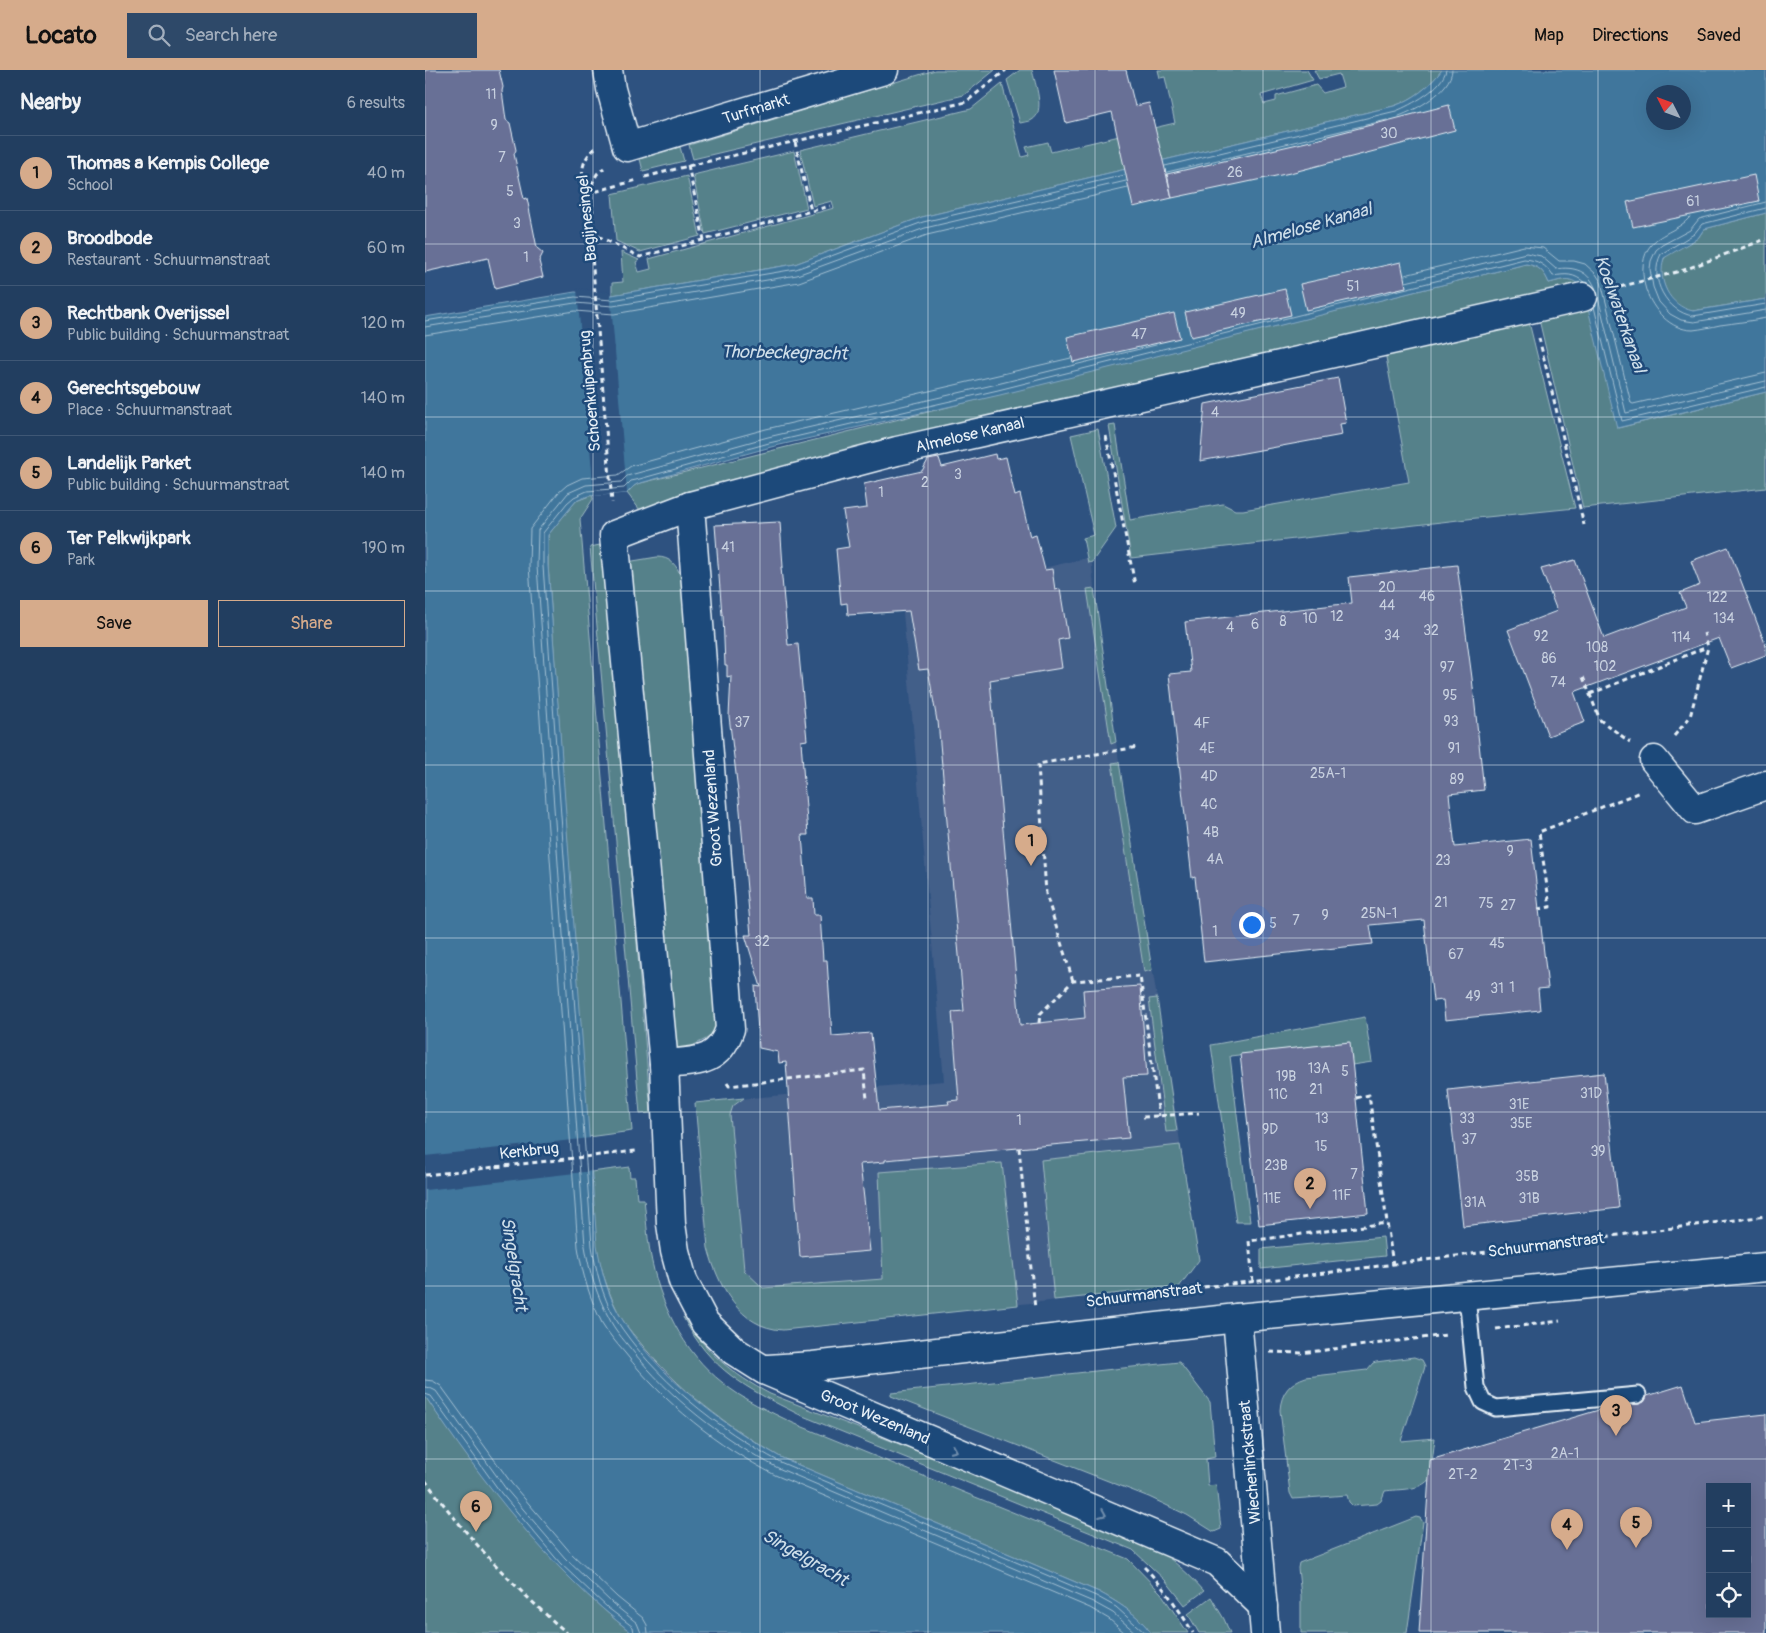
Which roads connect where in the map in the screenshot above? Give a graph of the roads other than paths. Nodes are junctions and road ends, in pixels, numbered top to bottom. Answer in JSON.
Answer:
{"nodes":[{"id":1,"x":608,"y":70,"type":"edge"},
{"id":2,"x":884,"y":70,"type":"edge"},
{"id":3,"x":1583,"y":297,"type":"road end"},
{"id":4,"x":690,"y":506,"type":"junction"},
{"id":5,"x":613,"y":535,"type":"joint"},
{"id":6,"x":1654,"y":760,"type":"road end"},
{"id":7,"x":1766,"y":785,"type":"edge"},
{"id":8,"x":664,"y":1064,"type":"junction"},
{"id":9,"x":1766,"y":1267,"type":"edge"},
{"id":10,"x":1467,"y":1296,"type":"junction"},
{"id":11,"x":1237,"y":1318,"type":"junction"},
{"id":12,"x":764,"y":1370,"type":"junction"},
{"id":13,"x":1638,"y":1395,"type":"dead end"},
{"id":14,"x":1263,"y":1606,"type":"junction"},
{"id":15,"x":1265,"y":1633,"type":"edge"}],
"edges":[{"from":1,"to":2,"type":"street","name":"Turfmarkt"},
{"from":3,"to":4,"type":"street","name":"Almelose Kanaal"},
{"from":4,"to":5,"type":"street","name":"Almelose Kanaal"},
{"from":4,"to":8,"type":"street","name":"Groot Wezenland"},
{"from":5,"to":8,"type":"street","name":"Groot Wezenland"},
{"from":6,"to":7,"type":"street"},
{"from":8,"to":12,"type":"street","name":"Groot Wezenland"},
{"from":9,"to":10,"type":"street","name":"Schuurmanstraat"},
{"from":10,"to":11,"type":"street","name":"Schuurmanstraat"},
{"from":10,"to":13,"type":"lane"},
{"from":11,"to":12,"type":"street","name":"Schuurmanstraat"},
{"from":11,"to":14,"type":"street","name":"Wiecherlinckstraat"},
{"from":12,"to":14,"type":"street","name":"Groot Wezenland","one_way":true},
{"from":14,"to":15,"type":"street"}]}
